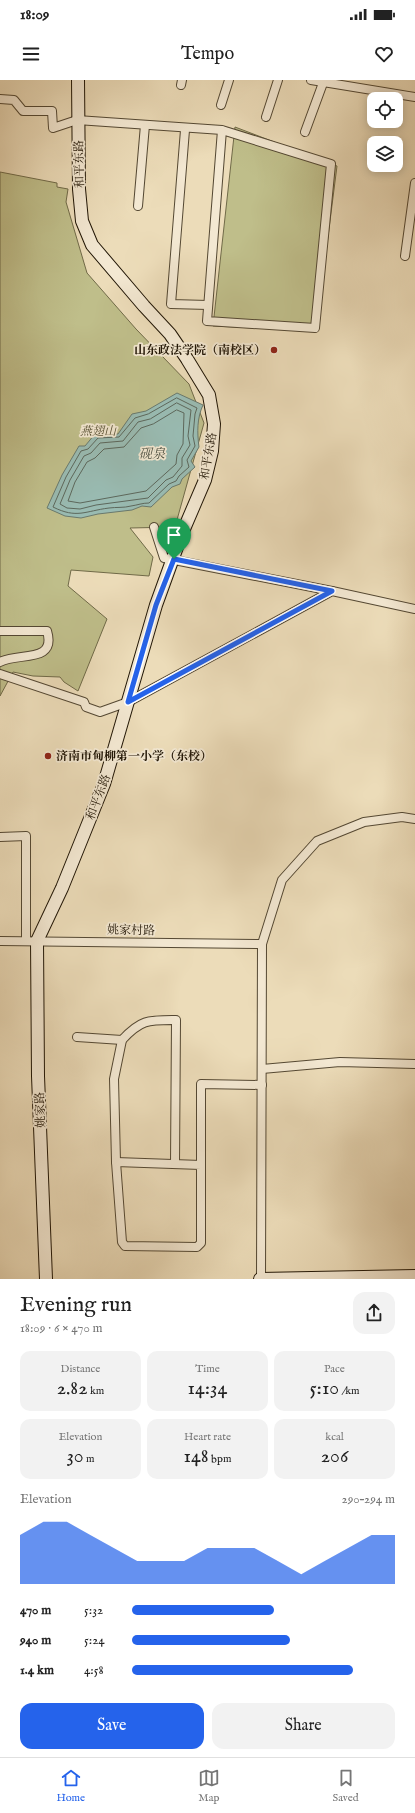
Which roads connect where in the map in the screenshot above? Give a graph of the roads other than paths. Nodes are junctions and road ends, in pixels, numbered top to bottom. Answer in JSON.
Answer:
{"nodes":[{"id":1,"x":78,"y":80,"type":"edge"},
{"id":2,"x":229,"y":80,"type":"edge"},
{"id":3,"x":278,"y":80,"type":"edge"},
{"id":4,"x":311,"y":80,"type":"edge"},
{"id":5,"x":323,"y":83,"type":"junction"},
{"id":6,"x":415,"y":97,"type":"edge"},
{"id":7,"x":0,"y":99,"type":"edge"},
{"id":8,"x":221,"y":106,"type":"dead end"},
{"id":9,"x":266,"y":117,"type":"dead end"},
{"id":10,"x":77,"y":120,"type":"junction"},
{"id":11,"x":145,"y":125,"type":"junction"},
{"id":12,"x":185,"y":130,"type":"dead end"},
{"id":13,"x":222,"y":130,"type":"junction"},
{"id":14,"x":305,"y":132,"type":"dead end"},
{"id":15,"x":415,"y":183,"type":"edge"},
{"id":16,"x":138,"y":206,"type":"dead end"},
{"id":17,"x":405,"y":256,"type":"dead end"},
{"id":18,"x":208,"y":305,"type":"junction"},
{"id":19,"x":154,"y":527,"type":"dead end"},
{"id":20,"x":174,"y":559,"type":"junction"},
{"id":21,"x":332,"y":591,"type":"junction"},
{"id":22,"x":415,"y":609,"type":"edge"},
{"id":23,"x":0,"y":631,"type":"edge"},
{"id":24,"x":0,"y":662,"type":"edge"},
{"id":25,"x":0,"y":674,"type":"edge"},
{"id":26,"x":128,"y":702,"type":"junction"},
{"id":27,"x":415,"y":819,"type":"edge"},
{"id":28,"x":0,"y":837,"type":"edge"},
{"id":29,"x":0,"y":941,"type":"edge"},
{"id":30,"x":32,"y":941,"type":"junction"},
{"id":31,"x":262,"y":944,"type":"junction"},
{"id":32,"x":77,"y":1037,"type":"dead end"},
{"id":33,"x":122,"y":1040,"type":"junction"},
{"id":34,"x":415,"y":1064,"type":"edge"},
{"id":35,"x":262,"y":1069,"type":"junction"},
{"id":36,"x":262,"y":1085,"type":"junction"},
{"id":37,"x":116,"y":1162,"type":"junction"},
{"id":38,"x":174,"y":1164,"type":"junction"},
{"id":39,"x":201,"y":1165,"type":"junction"},
{"id":40,"x":415,"y":1276,"type":"edge"},
{"id":41,"x":46,"y":1279,"type":"edge"},
{"id":42,"x":261,"y":1279,"type":"edge"},
{"id":43,"x":273,"y":1279,"type":"edge"}],
"edges":[{"from":1,"to":10,"type":"main road","name":"和平东路"},
{"from":2,"to":8,"type":"street"},
{"from":3,"to":9,"type":"street"},
{"from":4,"to":5,"type":"street"},
{"from":5,"to":6,"type":"street"},
{"from":5,"to":14,"type":"street"},
{"from":7,"to":10,"type":"street"},
{"from":10,"to":11,"type":"street"},
{"from":10,"to":20,"type":"main road","name":"和平东路"},
{"from":11,"to":13,"type":"street"},
{"from":11,"to":16,"type":"street"},
{"from":12,"to":18,"type":"street"},
{"from":13,"to":18,"type":"street"},
{"from":13,"to":18,"type":"street"},
{"from":15,"to":17,"type":"street"},
{"from":19,"to":20,"type":"street"},
{"from":20,"to":21,"type":"street"},
{"from":20,"to":26,"type":"main road","name":"和平东路"},
{"from":21,"to":22,"type":"street"},
{"from":21,"to":26,"type":"street"},
{"from":23,"to":24,"type":"street"},
{"from":25,"to":26,"type":"street"},
{"from":26,"to":30,"type":"main road","name":"和平东路"},
{"from":27,"to":31,"type":"street"},
{"from":28,"to":30,"type":"street"},
{"from":29,"to":30,"type":"street","name":"姚家村路"},
{"from":30,"to":31,"type":"street","name":"姚家村路"},
{"from":30,"to":41,"type":"main road","name":"姚家路"},
{"from":31,"to":35,"type":"street"},
{"from":32,"to":33,"type":"street"},
{"from":33,"to":37,"type":"street"},
{"from":33,"to":38,"type":"street"},
{"from":34,"to":35,"type":"street"},
{"from":35,"to":36,"type":"street"},
{"from":36,"to":39,"type":"street"},
{"from":36,"to":42,"type":"street"},
{"from":37,"to":38,"type":"street"},
{"from":37,"to":39,"type":"street"},
{"from":38,"to":39,"type":"street"},
{"from":40,"to":43,"type":"main road"},
{"from":42,"to":43,"type":"main road"}]}
